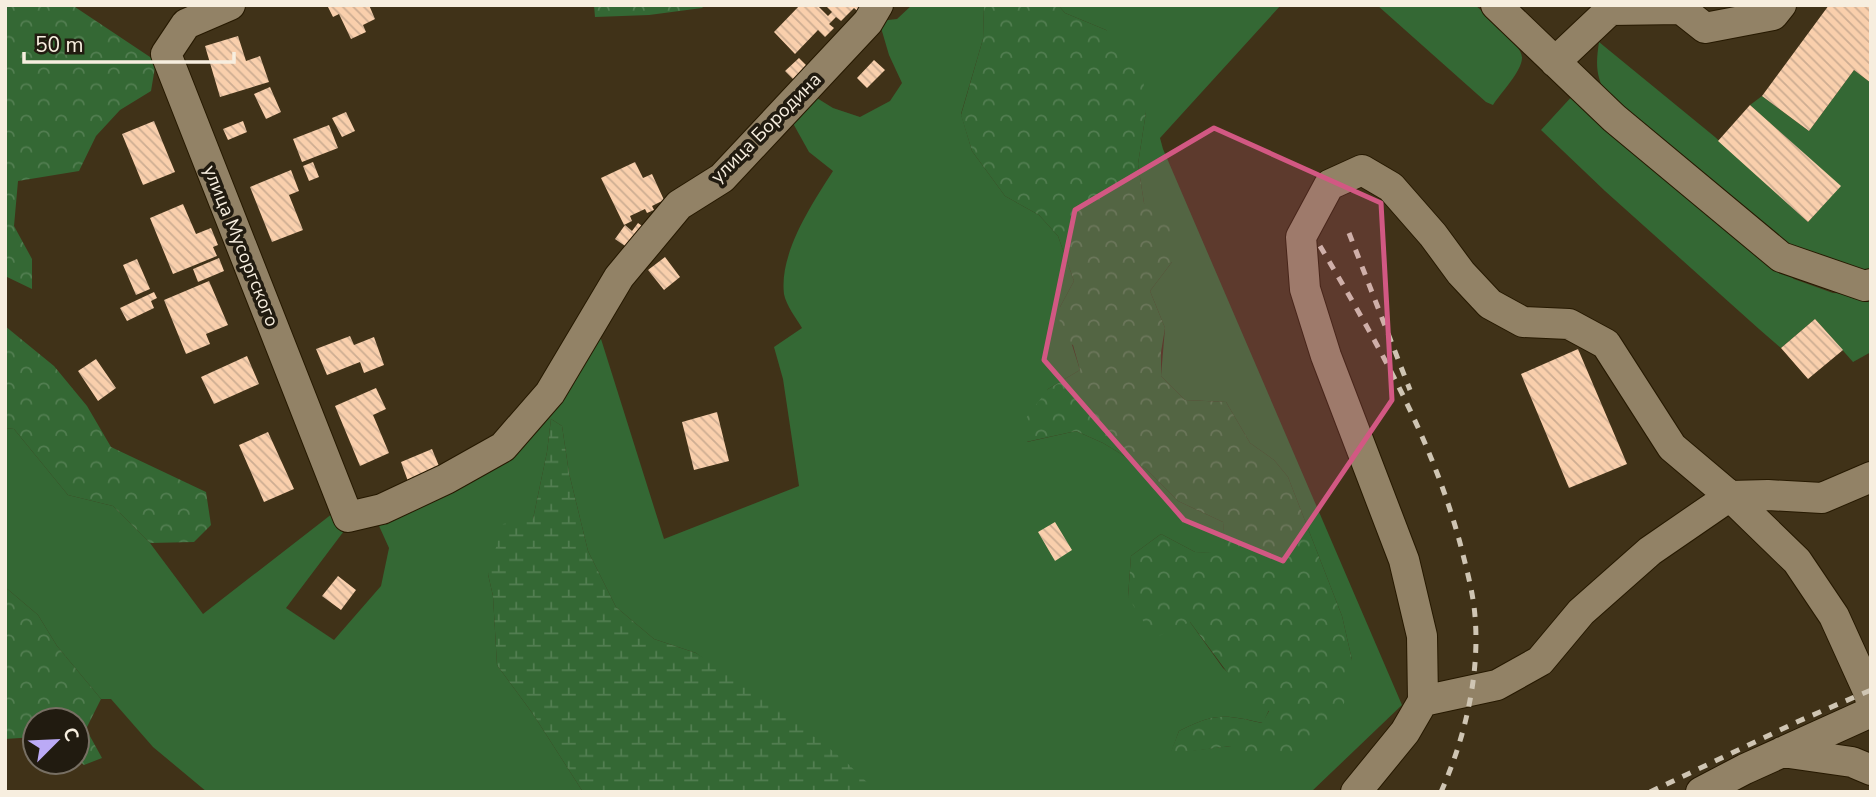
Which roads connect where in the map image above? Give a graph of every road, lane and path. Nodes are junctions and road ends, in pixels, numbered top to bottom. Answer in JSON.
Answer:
{"nodes":[{"id":1,"x":230,"y":5,"type":"edge"},
{"id":2,"x":878,"y":5,"type":"edge"},
{"id":3,"x":1496,"y":5,"type":"edge"},
{"id":4,"x":1781,"y":5,"type":"edge"},
{"id":5,"x":1612,"y":8,"type":"edge"},
{"id":6,"x":1555,"y":62,"type":"junction"},
{"id":7,"x":1871,"y":284,"type":"edge"},
{"id":8,"x":1871,"y":477,"type":"edge"},
{"id":9,"x":1730,"y":496,"type":"junction"},
{"id":10,"x":348,"y":517,"type":"joint"},
{"id":11,"x":1423,"y":701,"type":"junction"},
{"id":12,"x":1871,"y":701,"type":"edge"},
{"id":13,"x":1871,"y":712,"type":"edge"},
{"id":14,"x":1782,"y":751,"type":"junction"},
{"id":15,"x":1871,"y":769,"type":"edge"},
{"id":16,"x":1356,"y":792,"type":"edge"},
{"id":17,"x":1701,"y":792,"type":"edge"}],
"edges":[{"from":1,"to":10,"type":"street","name":"улица Мусоргского"},
{"from":2,"to":10,"type":"street","name":"улица Бородина"},
{"from":3,"to":6,"type":"street"},
{"from":4,"to":5,"type":"street"},
{"from":5,"to":6,"type":"street"},
{"from":6,"to":7,"type":"street"},
{"from":8,"to":9,"type":"street"},
{"from":9,"to":11,"type":"street"},
{"from":9,"to":11,"type":"street"},
{"from":9,"to":12,"type":"street"},
{"from":11,"to":16,"type":"street"},
{"from":13,"to":14,"type":"street"},
{"from":14,"to":15,"type":"street"},
{"from":14,"to":17,"type":"street"}]}
